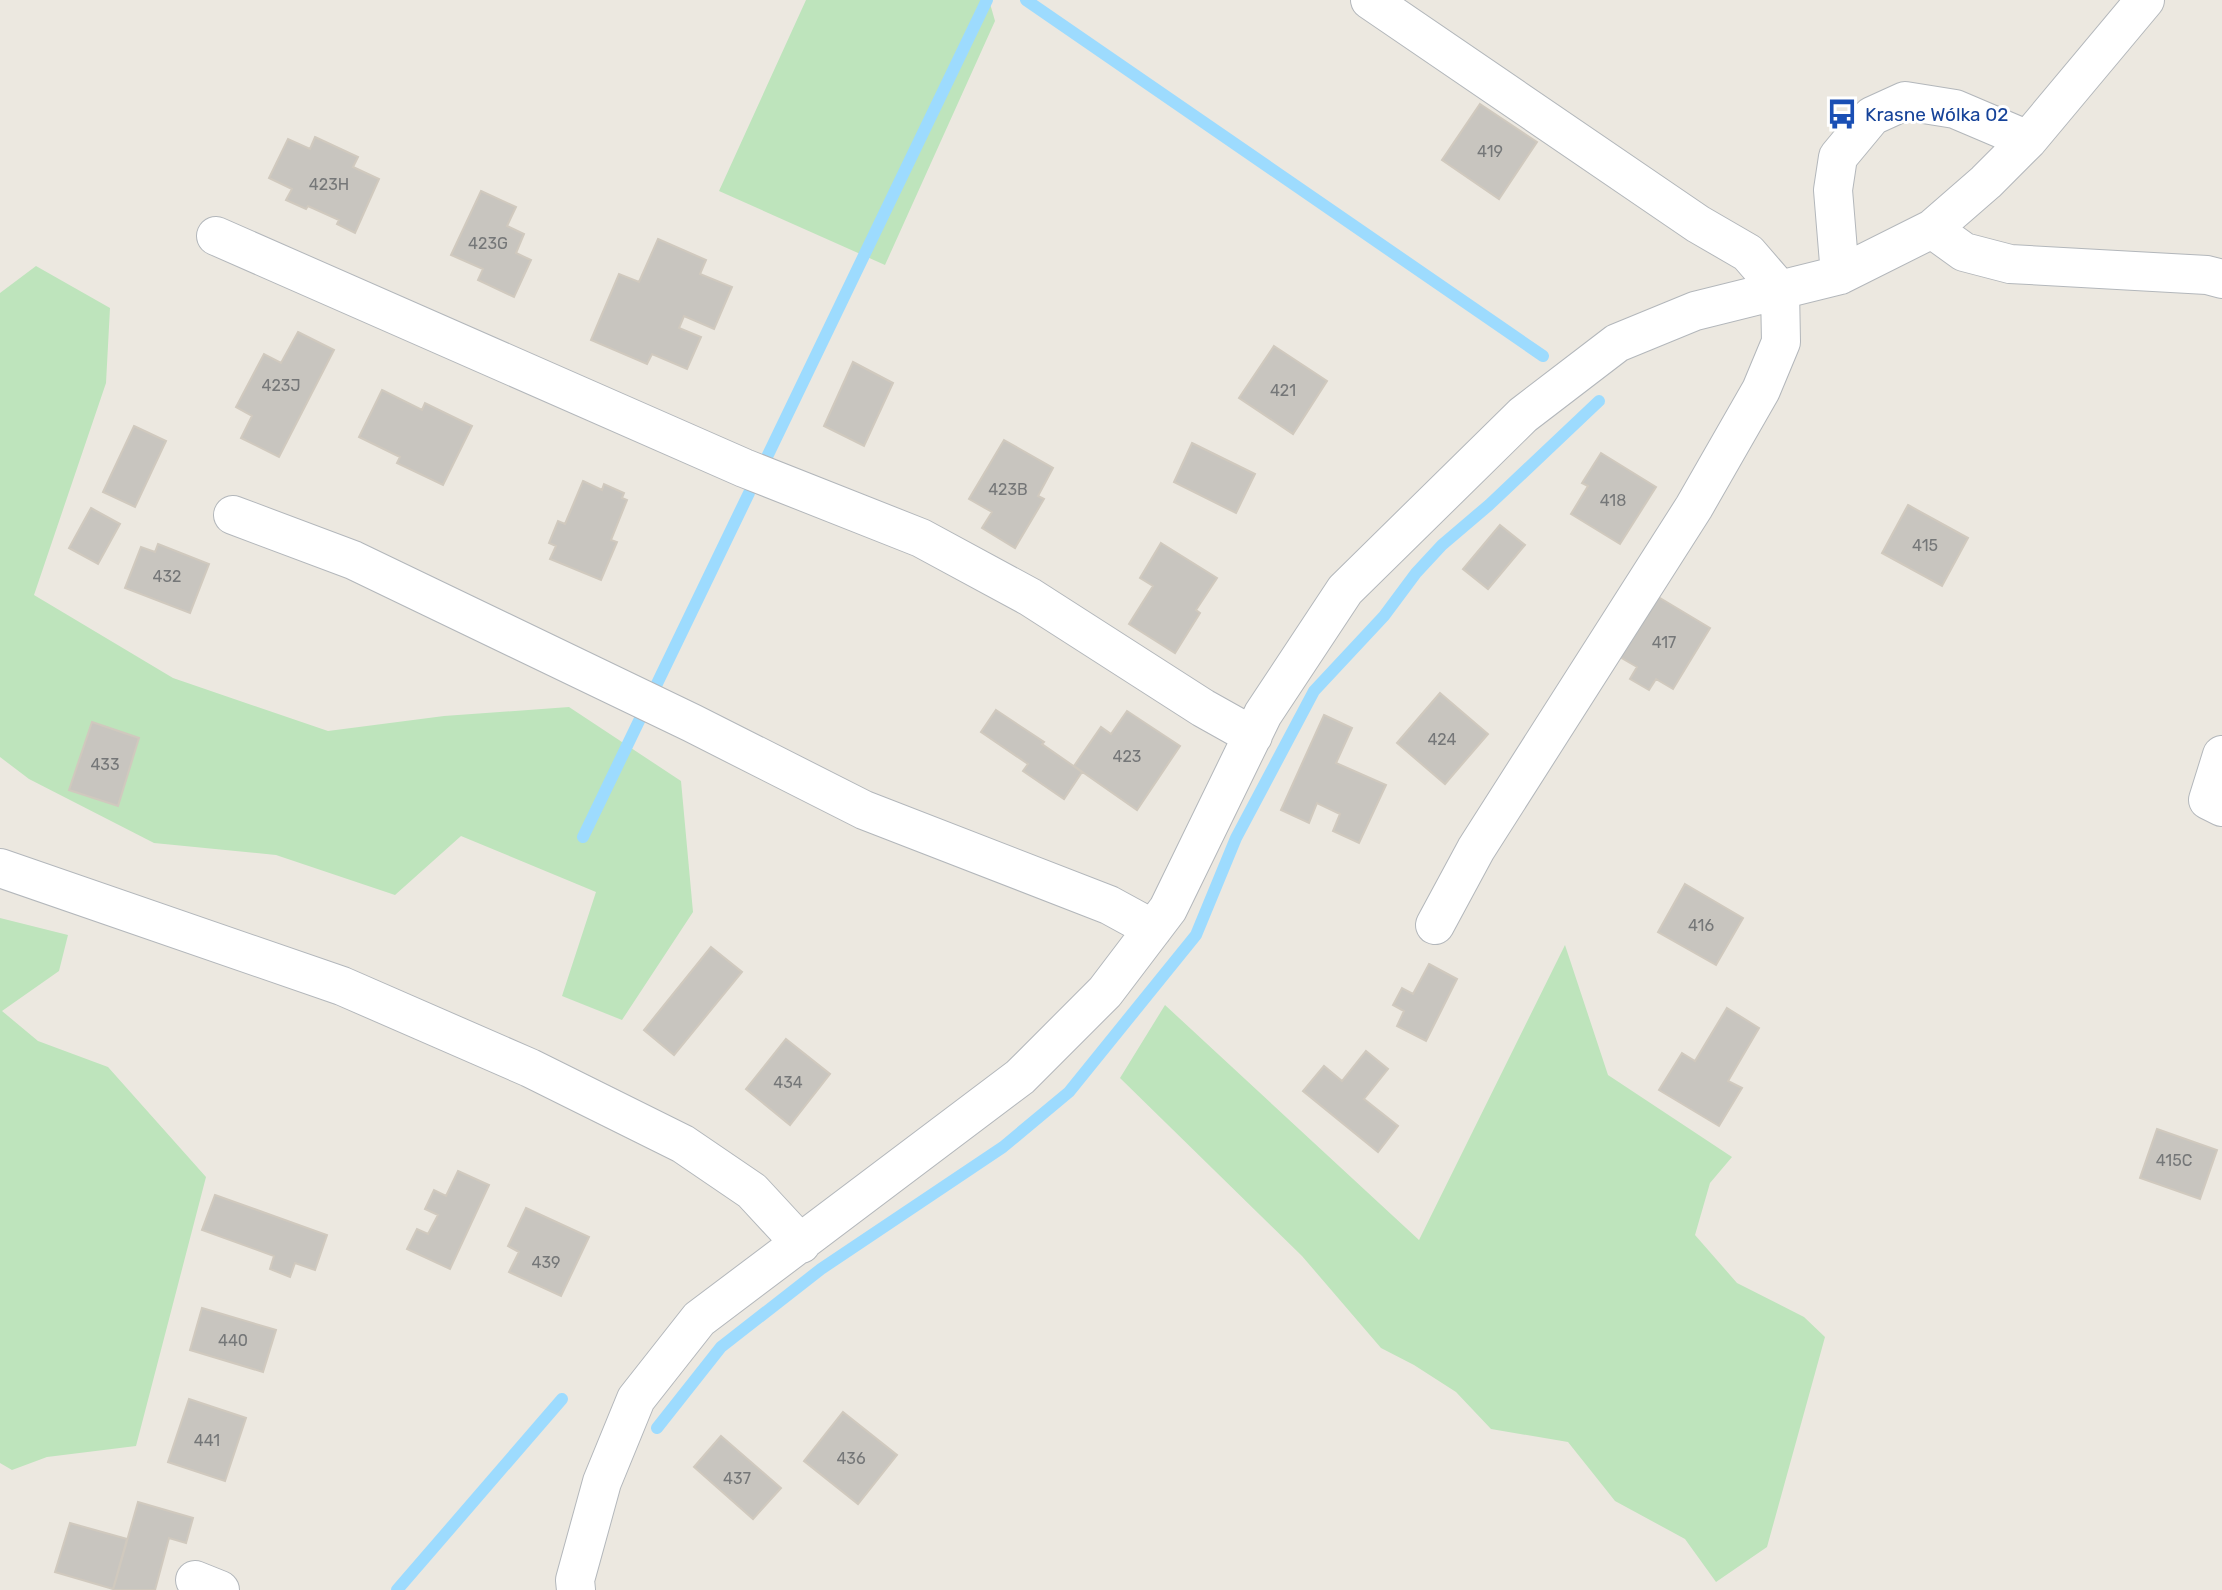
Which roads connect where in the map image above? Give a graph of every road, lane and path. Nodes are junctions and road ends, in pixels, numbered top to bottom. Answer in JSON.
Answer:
{"nodes":[{"id":1,"x":1370,"y":0,"type":"edge"},
{"id":2,"x":2146,"y":0,"type":"edge"},
{"id":3,"x":2028,"y":140,"type":"junction"},
{"id":4,"x":1931,"y":229,"type":"junction"},
{"id":5,"x":216,"y":236,"type":"dead end"},
{"id":6,"x":1840,"y":275,"type":"junction"},
{"id":7,"x":2222,"y":279,"type":"edge"},
{"id":8,"x":1780,"y":290,"type":"junction"},
{"id":9,"x":233,"y":515,"type":"dead end"},
{"id":10,"x":1253,"y":736,"type":"junction"},
{"id":11,"x":2222,"y":755,"type":"edge"},
{"id":12,"x":2222,"y":807,"type":"edge"},
{"id":13,"x":0,"y":868,"type":"edge"},
{"id":14,"x":1435,"y":925,"type":"dead end"},
{"id":15,"x":1153,"y":929,"type":"junction"},
{"id":16,"x":801,"y":1244,"type":"junction"},
{"id":17,"x":576,"y":1590,"type":"edge"}],
"edges":[{"from":1,"to":8,"type":"street"},
{"from":2,"to":3,"type":"street"},
{"from":3,"to":4,"type":"street"},
{"from":3,"to":6,"type":"street"},
{"from":4,"to":6,"type":"street"},
{"from":4,"to":7,"type":"street"},
{"from":5,"to":10,"type":"street"},
{"from":6,"to":8,"type":"street"},
{"from":8,"to":10,"type":"street"},
{"from":8,"to":14,"type":"street"},
{"from":9,"to":15,"type":"street"},
{"from":10,"to":15,"type":"street"},
{"from":11,"to":12,"type":"street"},
{"from":13,"to":16,"type":"street"},
{"from":15,"to":16,"type":"street"},
{"from":16,"to":17,"type":"street"}]}
